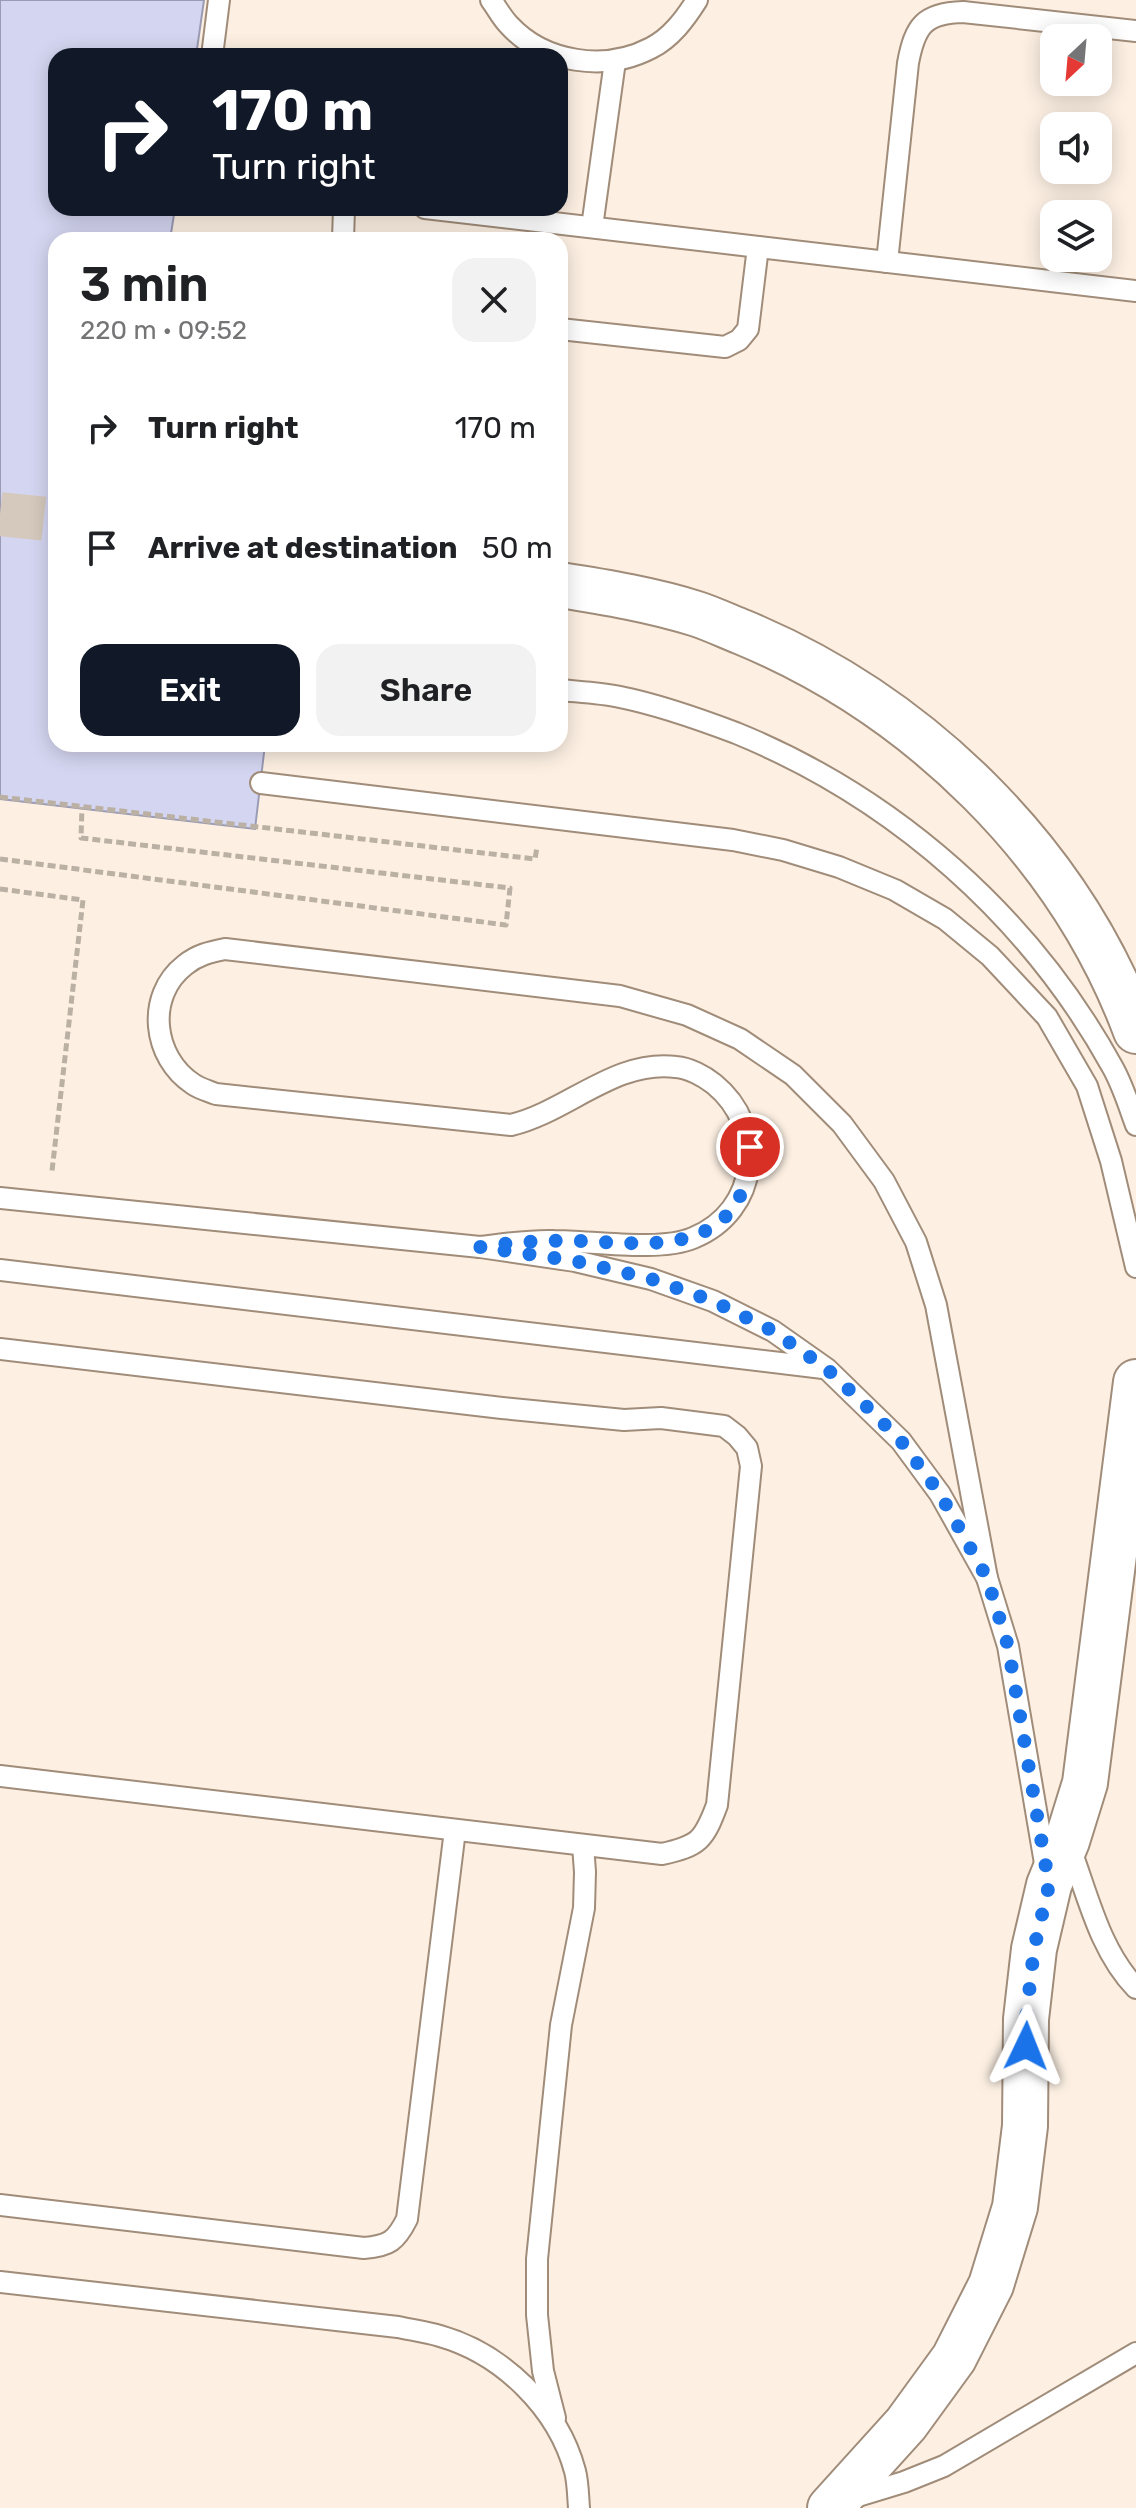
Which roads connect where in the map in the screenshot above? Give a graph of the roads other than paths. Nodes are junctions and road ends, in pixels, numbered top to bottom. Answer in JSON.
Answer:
{"nodes":[{"id":1,"x":219,"y":0,"type":"edge"},
{"id":2,"x":491,"y":0,"type":"edge"},
{"id":3,"x":697,"y":0,"type":"edge"},
{"id":4,"x":1136,"y":31,"type":"edge"},
{"id":5,"x":213,"y":48,"type":"edge"},
{"id":6,"x":534,"y":48,"type":"edge"},
{"id":7,"x":568,"y":59,"type":"edge"},
{"id":8,"x":615,"y":61,"type":"junction"},
{"id":9,"x":533,"y":216,"type":"edge"},
{"id":10,"x":592,"y":227,"type":"junction"},
{"id":11,"x":758,"y":247,"type":"junction"},
{"id":12,"x":887,"y":262,"type":"junction"},
{"id":13,"x":1136,"y":291,"type":"edge"},
{"id":14,"x":568,"y":330,"type":"edge"},
{"id":15,"x":568,"y":586,"type":"edge"},
{"id":16,"x":568,"y":691,"type":"edge"},
{"id":17,"x":261,"y":783,"type":"dead end"},
{"id":18,"x":1071,"y":998,"type":"junction"},
{"id":19,"x":1047,"y":1017,"type":"junction"},
{"id":20,"x":1136,"y":1031,"type":"edge"},
{"id":21,"x":1136,"y":1125,"type":"edge"},
{"id":22,"x":0,"y":1198,"type":"edge"},
{"id":23,"x":480,"y":1247,"type":"junction"},
{"id":24,"x":1136,"y":1267,"type":"edge"},
{"id":25,"x":0,"y":1270,"type":"edge"},
{"id":26,"x":0,"y":1349,"type":"edge"},
{"id":27,"x":827,"y":1369,"type":"junction"},
{"id":28,"x":1136,"y":1382,"type":"edge"},
{"id":29,"x":987,"y":1578,"type":"junction"},
{"id":30,"x":0,"y":1776,"type":"edge"},
{"id":31,"x":455,"y":1830,"type":"junction"},
{"id":32,"x":1067,"y":1841,"type":"junction"},
{"id":33,"x":583,"y":1845,"type":"junction"},
{"id":34,"x":1049,"y":1885,"type":"junction"},
{"id":35,"x":1136,"y":1988,"type":"edge"},
{"id":36,"x":0,"y":2205,"type":"edge"},
{"id":37,"x":0,"y":2282,"type":"edge"},
{"id":38,"x":1136,"y":2353,"type":"edge"},
{"id":39,"x":557,"y":2426,"type":"junction"},
{"id":40,"x":833,"y":2505,"type":"edge"},
{"id":41,"x":579,"y":2508,"type":"edge"}],
"edges":[{"from":1,"to":5,"type":"lane"},
{"from":2,"to":6,"type":"lane"},
{"from":3,"to":8,"type":"lane"},
{"from":4,"to":12,"type":"lane"},
{"from":7,"to":8,"type":"lane"},
{"from":8,"to":10,"type":"lane"},
{"from":9,"to":10,"type":"lane"},
{"from":10,"to":11,"type":"lane"},
{"from":11,"to":12,"type":"lane"},
{"from":11,"to":14,"type":"lane"},
{"from":12,"to":13,"type":"lane"},
{"from":15,"to":20,"type":"street"},
{"from":16,"to":18,"type":"lane"},
{"from":17,"to":19,"type":"lane"},
{"from":18,"to":19,"type":"lane"},
{"from":18,"to":21,"type":"lane"},
{"from":19,"to":24,"type":"lane"},
{"from":22,"to":23,"type":"lane"},
{"from":23,"to":27,"type":"lane"},
{"from":23,"to":29,"type":"lane"},
{"from":25,"to":27,"type":"lane"},
{"from":26,"to":33,"type":"lane"},
{"from":27,"to":29,"type":"lane"},
{"from":28,"to":32,"type":"street"},
{"from":29,"to":34,"type":"lane"},
{"from":30,"to":31,"type":"lane"},
{"from":31,"to":33,"type":"lane"},
{"from":31,"to":36,"type":"lane"},
{"from":32,"to":34,"type":"street"},
{"from":32,"to":35,"type":"lane"},
{"from":33,"to":39,"type":"lane"},
{"from":34,"to":40,"type":"street"},
{"from":37,"to":39,"type":"lane"},
{"from":38,"to":40,"type":"lane"},
{"from":39,"to":41,"type":"lane"}]}
